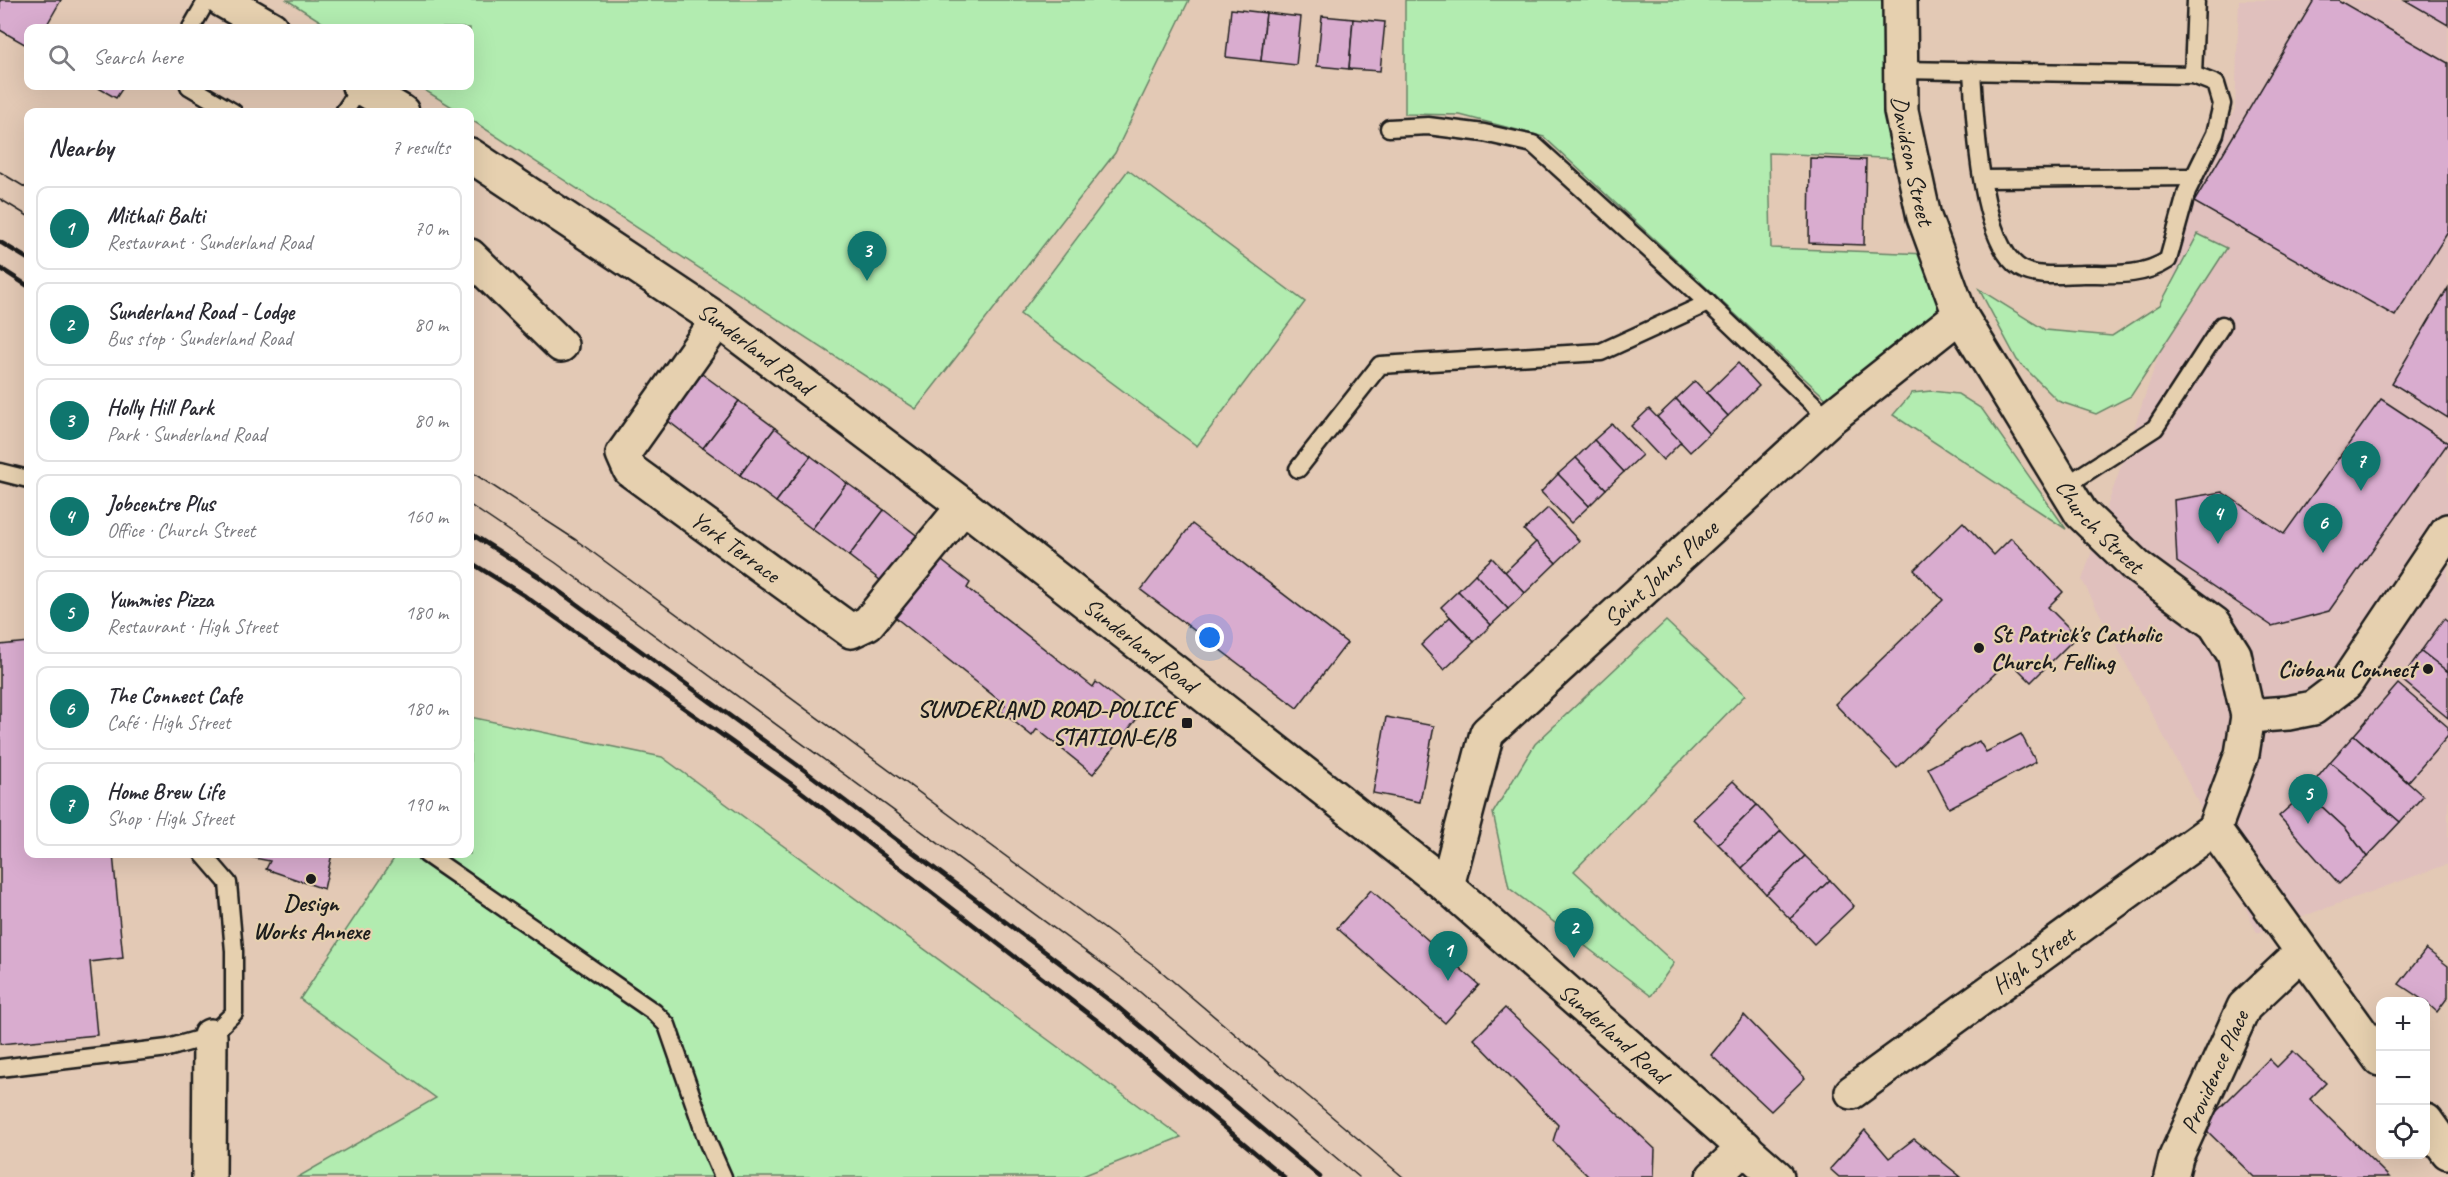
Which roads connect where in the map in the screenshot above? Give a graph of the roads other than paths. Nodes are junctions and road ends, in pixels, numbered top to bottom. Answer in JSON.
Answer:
{"nodes":[{"id":1,"x":207,"y":0,"type":"edge"},
{"id":2,"x":222,"y":0,"type":"edge"},
{"id":3,"x":1900,"y":0,"type":"edge"},
{"id":4,"x":2196,"y":0,"type":"edge"},
{"id":5,"x":193,"y":24,"type":"edge"},
{"id":6,"x":264,"y":24,"type":"edge"},
{"id":7,"x":1901,"y":70,"type":"junction"},
{"id":8,"x":1972,"y":71,"type":"junction"},
{"id":9,"x":2193,"y":75,"type":"junction"},
{"id":10,"x":196,"y":90,"type":"edge"},
{"id":11,"x":355,"y":95,"type":"edge"},
{"id":12,"x":226,"y":108,"type":"edge"},
{"id":13,"x":391,"y":108,"type":"edge"},
{"id":14,"x":1389,"y":128,"type":"dead end"},
{"id":15,"x":474,"y":158,"type":"edge"},
{"id":16,"x":2194,"y":177,"type":"junction"},
{"id":17,"x":1983,"y":179,"type":"junction"},
{"id":18,"x":474,"y":260,"type":"edge"},
{"id":19,"x":1708,"y":303,"type":"junction"},
{"id":20,"x":1960,"y":315,"type":"junction"},
{"id":21,"x":718,"y":320,"type":"junction"},
{"id":22,"x":2222,"y":325,"type":"dead end"},
{"id":23,"x":561,"y":345,"type":"dead end"},
{"id":24,"x":1829,"y":419,"type":"junction"},
{"id":25,"x":1298,"y":469,"type":"dead end"},
{"id":26,"x":0,"y":472,"type":"edge"},
{"id":27,"x":24,"y":478,"type":"edge"},
{"id":28,"x":2065,"y":486,"type":"junction"},
{"id":29,"x":964,"y":506,"type":"junction"},
{"id":30,"x":2448,"y":531,"type":"edge"},
{"id":31,"x":2248,"y":716,"type":"junction"},
{"id":32,"x":2214,"y":829,"type":"junction"},
{"id":33,"x":206,"y":858,"type":"edge"},
{"id":34,"x":432,"y":858,"type":"edge"},
{"id":35,"x":1447,"y":886,"type":"junction"},
{"id":36,"x":2302,"y":952,"type":"junction"},
{"id":37,"x":210,"y":1036,"type":"junction"},
{"id":38,"x":2376,"y":1054,"type":"edge"},
{"id":39,"x":0,"y":1068,"type":"edge"},
{"id":40,"x":1852,"y":1092,"type":"dead end"},
{"id":41,"x":2430,"y":1127,"type":"edge"},
{"id":42,"x":1745,"y":1147,"type":"junction"},
{"id":43,"x":2448,"y":1152,"type":"edge"},
{"id":44,"x":208,"y":1177,"type":"edge"},
{"id":45,"x":723,"y":1177,"type":"edge"},
{"id":46,"x":1713,"y":1177,"type":"edge"},
{"id":47,"x":1778,"y":1177,"type":"edge"},
{"id":48,"x":2171,"y":1177,"type":"edge"}],
"edges":[{"from":1,"to":5,"type":"lane"},
{"from":2,"to":6,"type":"street"},
{"from":3,"to":7,"type":"street","name":"Davidson Street"},
{"from":4,"to":9,"type":"lane"},
{"from":7,"to":8,"type":"lane"},
{"from":7,"to":20,"type":"street","name":"Davidson Street"},
{"from":8,"to":9,"type":"lane"},
{"from":8,"to":17,"type":"lane"},
{"from":9,"to":16,"type":"lane"},
{"from":10,"to":12,"type":"lane"},
{"from":11,"to":13,"type":"street"},
{"from":14,"to":19,"type":"lane"},
{"from":15,"to":21,"type":"street","name":"Sunderland Road"},
{"from":16,"to":17,"type":"lane"},
{"from":16,"to":17,"type":"lane"},
{"from":18,"to":23,"type":"street"},
{"from":19,"to":24,"type":"lane"},
{"from":19,"to":25,"type":"lane"},
{"from":20,"to":24,"type":"street","name":"Saint Johns Place"},
{"from":20,"to":28,"type":"street","name":"Church Street"},
{"from":21,"to":29,"type":"street","name":"Sunderland Road"},
{"from":21,"to":29,"type":"street","name":"York Terrace"},
{"from":22,"to":28,"type":"lane"},
{"from":24,"to":35,"type":"street","name":"Saint Johns Place"},
{"from":26,"to":27,"type":"lane"},
{"from":28,"to":31,"type":"street","name":"Church Street"},
{"from":29,"to":35,"type":"street","name":"Sunderland Road"},
{"from":30,"to":31,"type":"street"},
{"from":31,"to":32,"type":"street"},
{"from":32,"to":36,"type":"street"},
{"from":32,"to":40,"type":"street","name":"High Street"},
{"from":33,"to":37,"type":"lane"},
{"from":34,"to":45,"type":"lane"},
{"from":35,"to":42,"type":"street","name":"Sunderland Road"},
{"from":36,"to":38,"type":"street"},
{"from":36,"to":48,"type":"street","name":"Providence Place"},
{"from":37,"to":39,"type":"lane"},
{"from":37,"to":44,"type":"street"},
{"from":41,"to":43,"type":"street"},
{"from":42,"to":46,"type":"street"},
{"from":42,"to":47,"type":"street","name":"Sunderland Road"}]}
